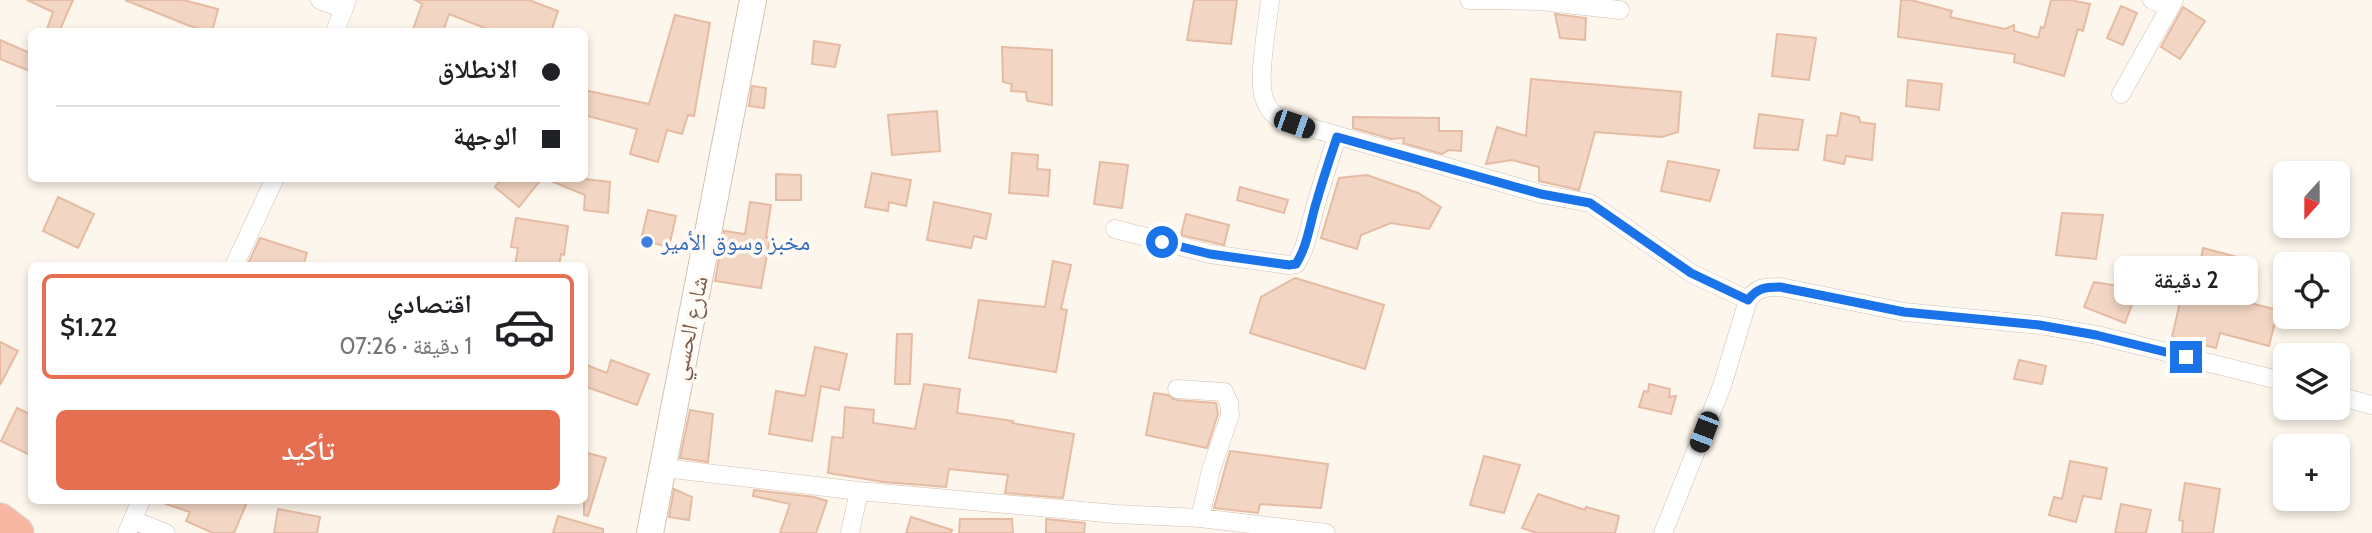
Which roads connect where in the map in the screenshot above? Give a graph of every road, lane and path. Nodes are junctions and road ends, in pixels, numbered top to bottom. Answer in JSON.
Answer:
{"nodes":[{"id":1,"x":320,"y":0,"type":"edge"},
{"id":2,"x":753,"y":0,"type":"edge"},
{"id":3,"x":1270,"y":0,"type":"edge"},
{"id":4,"x":1469,"y":0,"type":"edge"},
{"id":5,"x":2152,"y":0,"type":"edge"},
{"id":6,"x":346,"y":4,"type":"edge"},
{"id":7,"x":2172,"y":4,"type":"edge"},
{"id":8,"x":1620,"y":10,"type":"dead end"},
{"id":9,"x":337,"y":28,"type":"edge"},
{"id":10,"x":2121,"y":94,"type":"dead end"},
{"id":11,"x":1337,"y":137,"type":"junction"},
{"id":12,"x":273,"y":182,"type":"edge"},
{"id":13,"x":1115,"y":229,"type":"dead end"},
{"id":14,"x":236,"y":262,"type":"edge"},
{"id":15,"x":1748,"y":300,"type":"junction"},
{"id":16,"x":2273,"y":379,"type":"edge"},
{"id":17,"x":1177,"y":388,"type":"dead end"},
{"id":18,"x":2350,"y":399,"type":"edge"},
{"id":19,"x":2372,"y":405,"type":"edge"},
{"id":20,"x":664,"y":468,"type":"junction"},
{"id":21,"x":859,"y":491,"type":"junction"},
{"id":22,"x":139,"y":504,"type":"edge"},
{"id":23,"x":1200,"y":518,"type":"junction"},
{"id":24,"x":0,"y":520,"type":"edge"},
{"id":25,"x":130,"y":526,"type":"edge"},
{"id":26,"x":18,"y":533,"type":"edge"},
{"id":27,"x":166,"y":533,"type":"edge"},
{"id":28,"x":650,"y":533,"type":"edge"},
{"id":29,"x":850,"y":533,"type":"edge"},
{"id":30,"x":1326,"y":533,"type":"edge"},
{"id":31,"x":1663,"y":533,"type":"edge"}],
"edges":[{"from":1,"to":6,"type":"street"},
{"from":2,"to":20,"type":"street","name":"شارع الحسي"},
{"from":3,"to":11,"type":"street"},
{"from":4,"to":8,"type":"street"},
{"from":5,"to":7,"type":"street"},
{"from":6,"to":9,"type":"street"},
{"from":7,"to":10,"type":"street"},
{"from":11,"to":13,"type":"street"},
{"from":11,"to":15,"type":"street"},
{"from":12,"to":14,"type":"street"},
{"from":15,"to":16,"type":"street"},
{"from":15,"to":31,"type":"street"},
{"from":17,"to":23,"type":"street"},
{"from":18,"to":19,"type":"street"},
{"from":20,"to":21,"type":"street"},
{"from":20,"to":28,"type":"street","name":"شارع الحسي"},
{"from":21,"to":23,"type":"street"},
{"from":21,"to":29,"type":"street"},
{"from":22,"to":25,"type":"street"},
{"from":23,"to":30,"type":"street"},
{"from":24,"to":26,"type":"highway"},
{"from":25,"to":27,"type":"street"}]}
